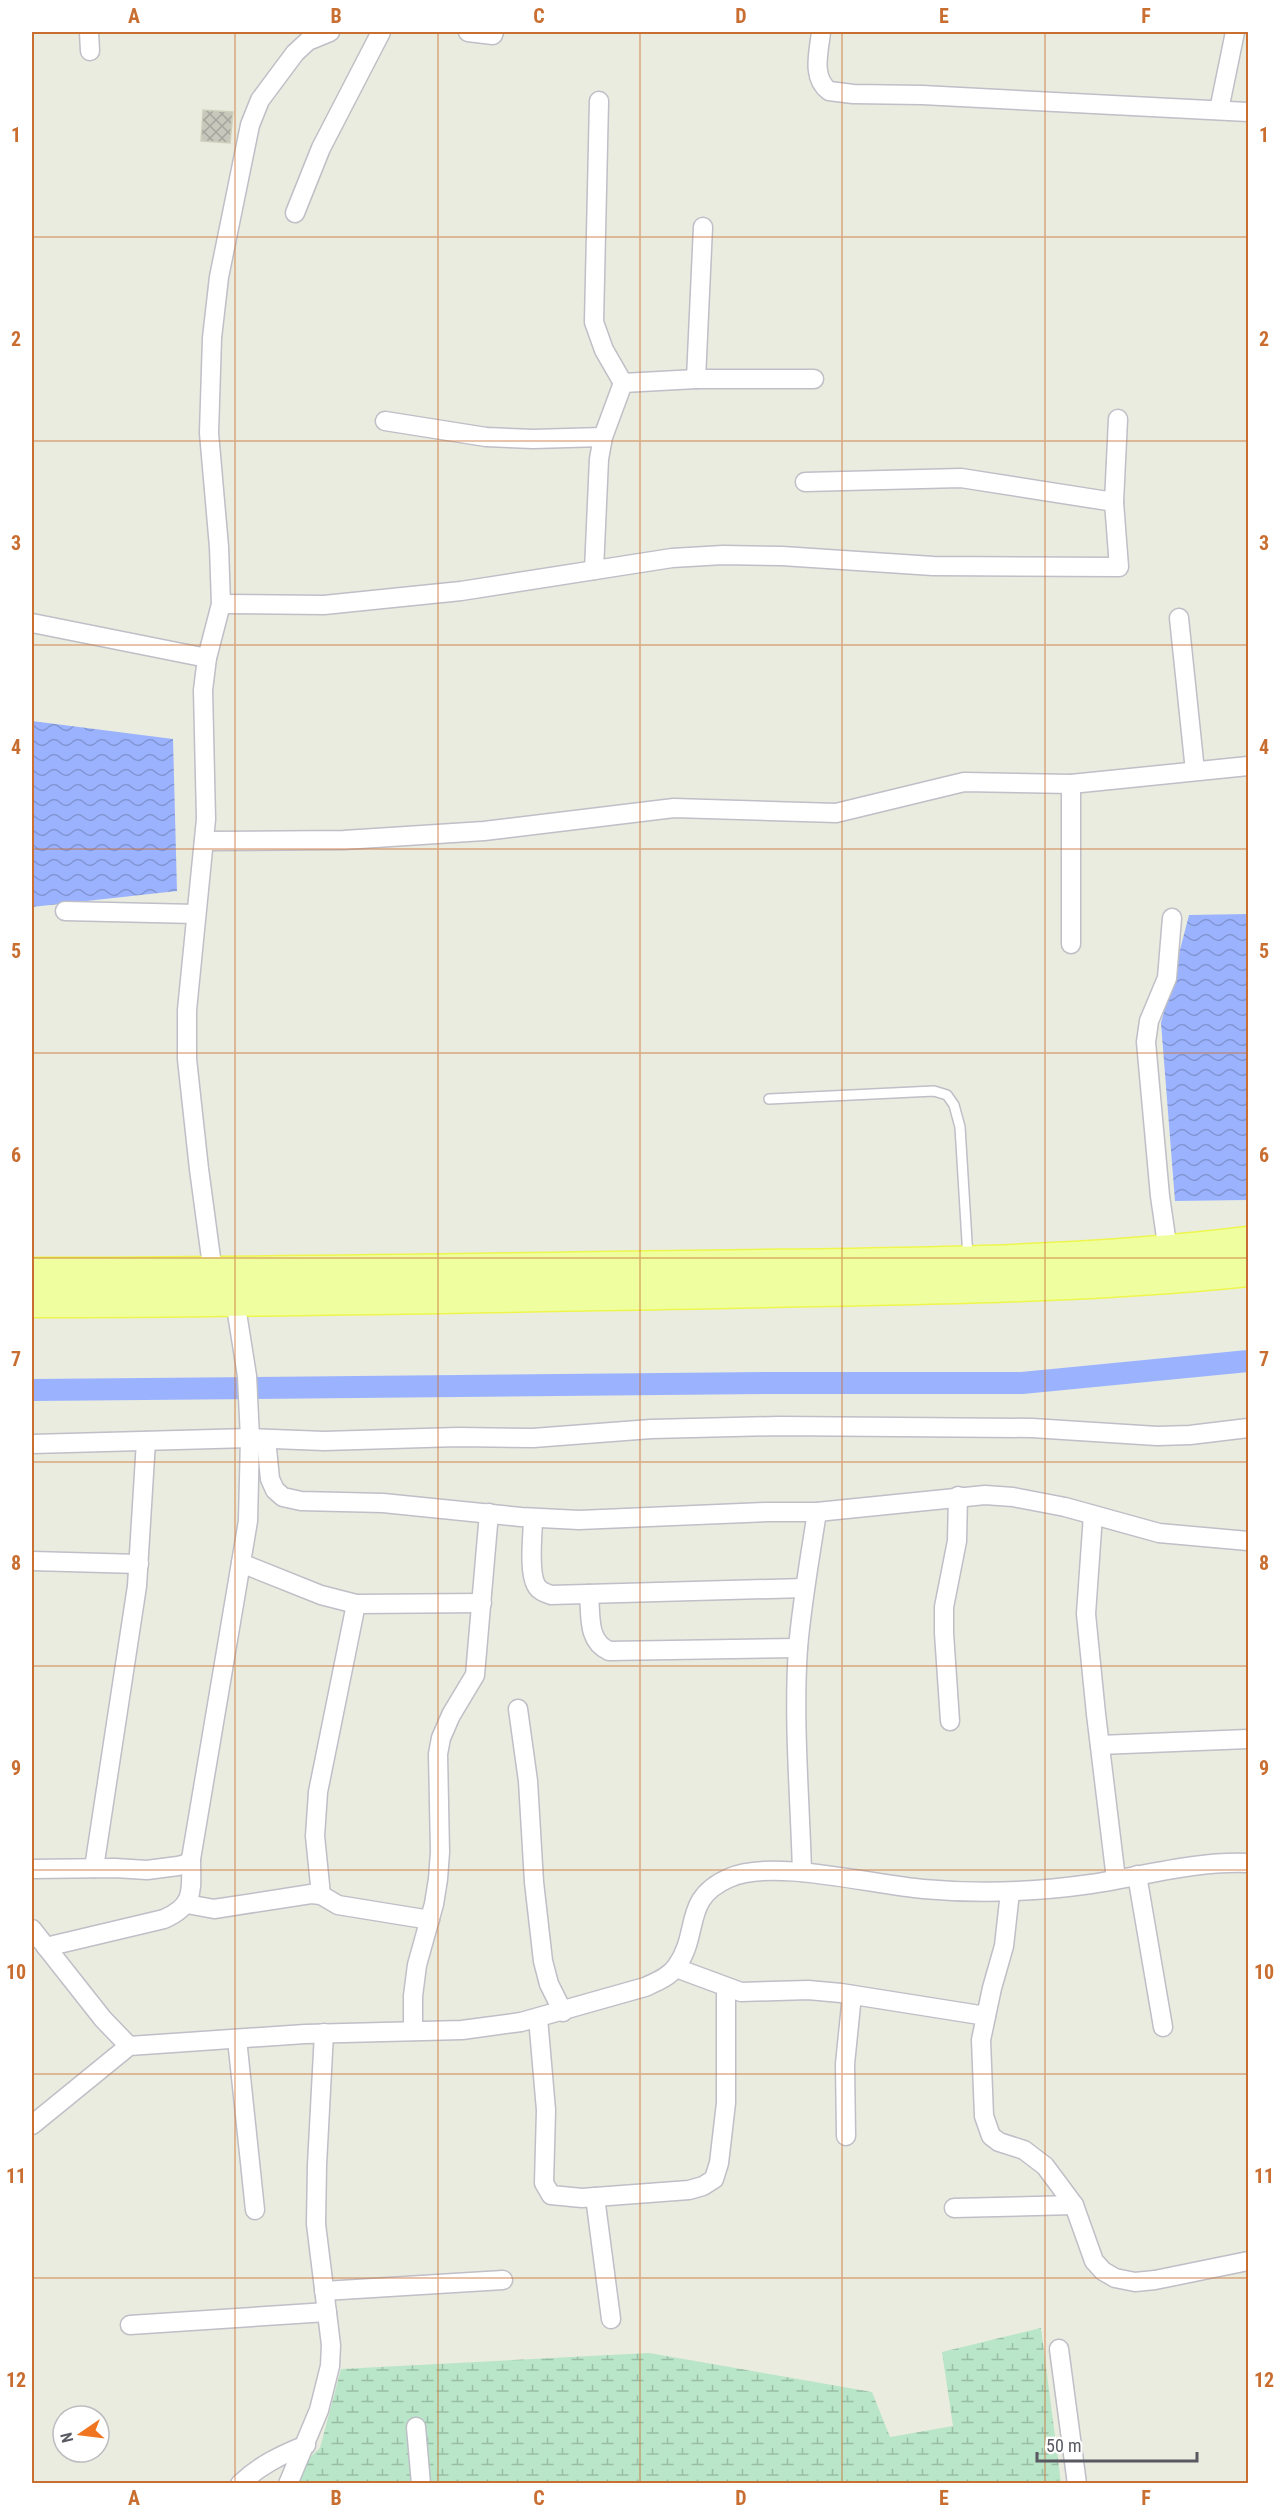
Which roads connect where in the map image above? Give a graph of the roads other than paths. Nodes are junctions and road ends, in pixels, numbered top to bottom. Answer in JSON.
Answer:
{"nodes":[{"id":1,"x":89,"y":32,"type":"edge"},
{"id":2,"x":330,"y":32,"type":"edge"},
{"id":3,"x":381,"y":32,"type":"edge"},
{"id":4,"x":468,"y":32,"type":"edge"},
{"id":5,"x":494,"y":32,"type":"edge"},
{"id":6,"x":821,"y":32,"type":"edge"},
{"id":7,"x":1235,"y":32,"type":"edge"},
{"id":8,"x":90,"y":51,"type":"dead end"},
{"id":9,"x":599,"y":101,"type":"dead end"},
{"id":10,"x":1219,"y":110,"type":"junction"},
{"id":11,"x":1248,"y":112,"type":"edge"},
{"id":12,"x":295,"y":213,"type":"dead end"},
{"id":13,"x":703,"y":227,"type":"dead end"},
{"id":14,"x":696,"y":379,"type":"junction"},
{"id":15,"x":814,"y":379,"type":"dead end"},
{"id":16,"x":623,"y":382,"type":"junction"},
{"id":17,"x":1118,"y":419,"type":"dead end"},
{"id":18,"x":385,"y":421,"type":"dead end"},
{"id":19,"x":603,"y":437,"type":"junction"},
{"id":20,"x":805,"y":482,"type":"dead end"},
{"id":21,"x":1114,"y":502,"type":"junction"},
{"id":22,"x":594,"y":570,"type":"junction"},
{"id":23,"x":221,"y":603,"type":"junction"},
{"id":24,"x":1179,"y":618,"type":"dead end"},
{"id":25,"x":32,"y":623,"type":"edge"},
{"id":26,"x":207,"y":658,"type":"junction"},
{"id":27,"x":1248,"y":766,"type":"edge"},
{"id":28,"x":1195,"y":771,"type":"junction"},
{"id":29,"x":1071,"y":784,"type":"junction"},
{"id":30,"x":204,"y":841,"type":"junction"},
{"id":31,"x":65,"y":911,"type":"dead end"},
{"id":32,"x":196,"y":914,"type":"junction"},
{"id":33,"x":1172,"y":918,"type":"dead end"},
{"id":34,"x":1071,"y":944,"type":"dead end"},
{"id":35,"x":769,"y":1099,"type":"dead end"},
{"id":36,"x":1248,"y":1242,"type":"edge"},
{"id":37,"x":1168,"y":1251,"type":"junction"},
{"id":38,"x":968,"y":1261,"type":"junction"},
{"id":39,"x":1248,"y":1271,"type":"edge"},
{"id":40,"x":32,"y":1273,"type":"edge"},
{"id":41,"x":227,"y":1282,"type":"junction"},
{"id":42,"x":32,"y":1302,"type":"edge"},
{"id":43,"x":1248,"y":1428,"type":"edge"},
{"id":44,"x":255,"y":1434,"type":"junction"},
{"id":45,"x":146,"y":1441,"type":"junction"},
{"id":46,"x":32,"y":1444,"type":"edge"},
{"id":47,"x":958,"y":1497,"type":"junction"},
{"id":48,"x":818,"y":1512,"type":"junction"},
{"id":49,"x":489,"y":1513,"type":"junction"},
{"id":50,"x":1093,"y":1515,"type":"junction"},
{"id":51,"x":533,"y":1518,"type":"junction"},
{"id":52,"x":1248,"y":1541,"type":"edge"},
{"id":53,"x":32,"y":1561,"type":"edge"},
{"id":54,"x":241,"y":1563,"type":"junction"},
{"id":55,"x":139,"y":1564,"type":"junction"},
{"id":56,"x":804,"y":1588,"type":"junction"},
{"id":57,"x":589,"y":1594,"type":"junction"},
{"id":58,"x":482,"y":1603,"type":"junction"},
{"id":59,"x":356,"y":1604,"type":"junction"},
{"id":60,"x":798,"y":1648,"type":"junction"},
{"id":61,"x":518,"y":1709,"type":"dead end"},
{"id":62,"x":950,"y":1721,"type":"dead end"},
{"id":63,"x":1248,"y":1739,"type":"edge"},
{"id":64,"x":1100,"y":1745,"type":"junction"},
{"id":65,"x":191,"y":1859,"type":"junction"},
{"id":66,"x":1248,"y":1863,"type":"edge"},
{"id":67,"x":94,"y":1868,"type":"junction"},
{"id":68,"x":32,"y":1869,"type":"edge"},
{"id":69,"x":802,"y":1872,"type":"junction"},
{"id":70,"x":1137,"y":1875,"type":"junction"},
{"id":71,"x":1116,"y":1879,"type":"junction"},
{"id":72,"x":1010,"y":1892,"type":"junction"},
{"id":73,"x":321,"y":1895,"type":"junction"},
{"id":74,"x":187,"y":1904,"type":"junction"},
{"id":75,"x":430,"y":1920,"type":"junction"},
{"id":76,"x":32,"y":1929,"type":"edge"},
{"id":77,"x":46,"y":1947,"type":"junction"},
{"id":78,"x":676,"y":1968,"type":"junction"},
{"id":79,"x":726,"y":1988,"type":"junction"},
{"id":80,"x":852,"y":1995,"type":"junction"},
{"id":81,"x":562,"y":2012,"type":"junction"},
{"id":82,"x":986,"y":2016,"type":"junction"},
{"id":83,"x":538,"y":2018,"type":"junction"},
{"id":84,"x":1163,"y":2027,"type":"dead end"},
{"id":85,"x":413,"y":2031,"type":"junction"},
{"id":86,"x":324,"y":2033,"type":"junction"},
{"id":87,"x":237,"y":2039,"type":"junction"},
{"id":88,"x":129,"y":2046,"type":"junction"},
{"id":89,"x":32,"y":2125,"type":"edge"},
{"id":90,"x":846,"y":2136,"type":"dead end"},
{"id":91,"x":596,"y":2197,"type":"junction"},
{"id":92,"x":1074,"y":2205,"type":"junction"},
{"id":93,"x":954,"y":2208,"type":"dead end"},
{"id":94,"x":255,"y":2210,"type":"dead end"},
{"id":95,"x":1248,"y":2261,"type":"edge"},
{"id":96,"x":503,"y":2280,"type":"dead end"},
{"id":97,"x":324,"y":2291,"type":"junction"},
{"id":98,"x":327,"y":2312,"type":"junction"},
{"id":99,"x":611,"y":2319,"type":"dead end"},
{"id":100,"x":130,"y":2325,"type":"dead end"},
{"id":101,"x":1059,"y":2349,"type":"dead end"},
{"id":102,"x":416,"y":2427,"type":"dead end"},
{"id":103,"x":306,"y":2445,"type":"junction"},
{"id":104,"x":240,"y":2484,"type":"edge"},
{"id":105,"x":288,"y":2484,"type":"edge"},
{"id":106,"x":421,"y":2484,"type":"edge"},
{"id":107,"x":1077,"y":2484,"type":"edge"}],
"edges":[{"from":1,"to":8,"type":"street"},
{"from":2,"to":23,"type":"street"},
{"from":3,"to":12,"type":"street"},
{"from":4,"to":5,"type":"street"},
{"from":6,"to":10,"type":"street"},
{"from":7,"to":10,"type":"street"},
{"from":9,"to":16,"type":"street"},
{"from":10,"to":11,"type":"street"},
{"from":13,"to":14,"type":"street"},
{"from":14,"to":15,"type":"street"},
{"from":14,"to":16,"type":"street"},
{"from":16,"to":19,"type":"street"},
{"from":17,"to":21,"type":"street"},
{"from":18,"to":19,"type":"street"},
{"from":19,"to":22,"type":"street"},
{"from":20,"to":21,"type":"street"},
{"from":21,"to":22,"type":"street"},
{"from":22,"to":23,"type":"street"},
{"from":23,"to":26,"type":"street"},
{"from":24,"to":28,"type":"street"},
{"from":25,"to":26,"type":"street"},
{"from":26,"to":30,"type":"street"},
{"from":27,"to":28,"type":"street"},
{"from":28,"to":29,"type":"street"},
{"from":29,"to":30,"type":"street"},
{"from":29,"to":34,"type":"street"},
{"from":30,"to":32,"type":"street"},
{"from":31,"to":32,"type":"street"},
{"from":32,"to":41,"type":"street"},
{"from":33,"to":37,"type":"street"},
{"from":35,"to":38,"type":"lane"},
{"from":36,"to":37,"type":"main road"},
{"from":37,"to":38,"type":"main road"},
{"from":38,"to":41,"type":"main road"},
{"from":39,"to":41,"type":"main road"},
{"from":40,"to":41,"type":"main road"},
{"from":41,"to":42,"type":"main road"},
{"from":41,"to":44,"type":"street"},
{"from":43,"to":44,"type":"street"},
{"from":44,"to":45,"type":"street"},
{"from":44,"to":49,"type":"street"},
{"from":44,"to":54,"type":"street"},
{"from":45,"to":46,"type":"street"},
{"from":45,"to":55,"type":"street"},
{"from":47,"to":48,"type":"street"},
{"from":47,"to":50,"type":"street"},
{"from":47,"to":62,"type":"street"},
{"from":48,"to":51,"type":"street"},
{"from":48,"to":56,"type":"street"},
{"from":49,"to":51,"type":"street"},
{"from":49,"to":58,"type":"street"},
{"from":50,"to":52,"type":"street"},
{"from":50,"to":64,"type":"street"},
{"from":51,"to":57,"type":"street"},
{"from":53,"to":55,"type":"street"},
{"from":54,"to":59,"type":"street"},
{"from":54,"to":65,"type":"street"},
{"from":55,"to":67,"type":"street"},
{"from":56,"to":57,"type":"street"},
{"from":56,"to":60,"type":"street"},
{"from":57,"to":60,"type":"street"},
{"from":58,"to":59,"type":"street"},
{"from":58,"to":75,"type":"street"},
{"from":59,"to":73,"type":"street"},
{"from":60,"to":69,"type":"street"},
{"from":61,"to":81,"type":"street"},
{"from":63,"to":64,"type":"street"},
{"from":64,"to":71,"type":"street"},
{"from":65,"to":67,"type":"street"},
{"from":65,"to":74,"type":"street"},
{"from":66,"to":70,"type":"street"},
{"from":67,"to":68,"type":"street"},
{"from":69,"to":72,"type":"street"},
{"from":69,"to":78,"type":"street"},
{"from":70,"to":71,"type":"street"},
{"from":70,"to":84,"type":"street"},
{"from":71,"to":72,"type":"street"},
{"from":72,"to":82,"type":"street"},
{"from":73,"to":74,"type":"street"},
{"from":73,"to":75,"type":"street"},
{"from":74,"to":77,"type":"street"},
{"from":75,"to":85,"type":"street"},
{"from":76,"to":77,"type":"street"},
{"from":77,"to":88,"type":"street"},
{"from":78,"to":79,"type":"street"},
{"from":78,"to":81,"type":"street"},
{"from":79,"to":80,"type":"street"},
{"from":79,"to":91,"type":"street"},
{"from":80,"to":82,"type":"street"},
{"from":80,"to":90,"type":"street"},
{"from":81,"to":83,"type":"street"},
{"from":82,"to":92,"type":"street"},
{"from":83,"to":85,"type":"street"},
{"from":83,"to":91,"type":"street"},
{"from":85,"to":86,"type":"street"},
{"from":86,"to":87,"type":"street"},
{"from":86,"to":97,"type":"street"},
{"from":87,"to":88,"type":"street"},
{"from":87,"to":94,"type":"street"},
{"from":88,"to":89,"type":"street"},
{"from":91,"to":99,"type":"street"},
{"from":92,"to":93,"type":"street"},
{"from":92,"to":95,"type":"street"},
{"from":96,"to":97,"type":"street"},
{"from":97,"to":98,"type":"street"},
{"from":98,"to":100,"type":"street"},
{"from":98,"to":103,"type":"street"},
{"from":101,"to":107,"type":"street"},
{"from":102,"to":106,"type":"street"},
{"from":103,"to":104,"type":"street"},
{"from":103,"to":105,"type":"street"}]}
